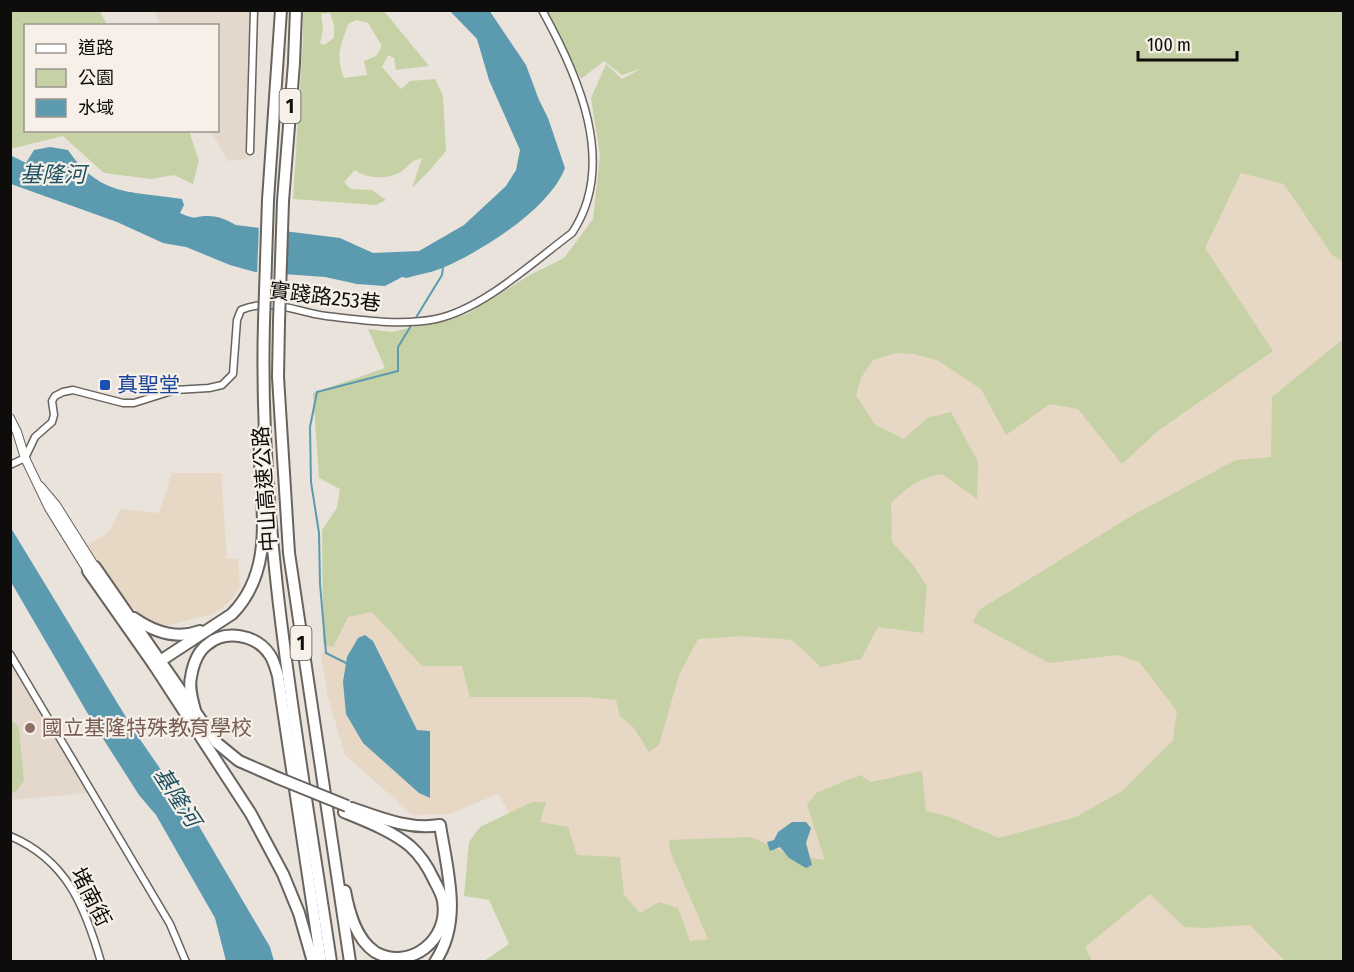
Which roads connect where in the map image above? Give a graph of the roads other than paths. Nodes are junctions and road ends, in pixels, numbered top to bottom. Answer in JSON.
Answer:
{"nodes":[{"id":1,"x":254,"y":10,"type":"edge"},
{"id":2,"x":281,"y":10,"type":"edge"},
{"id":3,"x":296,"y":10,"type":"edge"},
{"id":4,"x":542,"y":10,"type":"edge"},
{"id":5,"x":250,"y":151,"type":"dead end"},
{"id":6,"x":263,"y":377,"type":"junction"},
{"id":7,"x":10,"y":418,"type":"edge"},
{"id":8,"x":25,"y":458,"type":"junction"},
{"id":9,"x":11,"y":465,"type":"edge"},
{"id":10,"x":92,"y":569,"type":"junction"},
{"id":11,"x":125,"y":611,"type":"junction"},
{"id":12,"x":215,"y":626,"type":"junction"},
{"id":13,"x":10,"y":654,"type":"edge"},
{"id":14,"x":158,"y":663,"type":"junction"},
{"id":15,"x":194,"y":720,"type":"junction"},
{"id":16,"x":345,"y":809,"type":"junction"},
{"id":17,"x":10,"y":836,"type":"edge"},
{"id":18,"x":330,"y":836,"type":"junction"},
{"id":19,"x":101,"y":962,"type":"edge"},
{"id":20,"x":186,"y":962,"type":"edge"},
{"id":21,"x":313,"y":962,"type":"edge"},
{"id":22,"x":321,"y":962,"type":"edge"},
{"id":23,"x":331,"y":962,"type":"edge"},
{"id":24,"x":350,"y":962,"type":"edge"},
{"id":25,"x":435,"y":962,"type":"edge"}],
"edges":[{"from":1,"to":5,"type":"street"},
{"from":2,"to":6,"type":"highway","name":"中山高速公路","number":"1","bridge":true},
{"from":3,"to":18,"type":"highway","name":"中山高速公路","number":"1","bridge":true},
{"from":4,"to":8,"type":"street","name":"實踐路253巷"},
{"from":6,"to":12,"type":"highway"},
{"from":6,"to":23,"type":"highway","name":"中山高速公路","number":"1"},
{"from":7,"to":8,"type":"street"},
{"from":8,"to":9,"type":"street"},
{"from":8,"to":10,"type":"street"},
{"from":10,"to":11,"type":"highway"},
{"from":10,"to":14,"type":"highway"},
{"from":11,"to":12,"type":"highway"},
{"from":11,"to":14,"type":"highway"},
{"from":12,"to":14,"type":"highway"},
{"from":13,"to":20,"type":"street"},
{"from":14,"to":15,"type":"highway"},
{"from":15,"to":16,"type":"highway"},
{"from":15,"to":21,"type":"highway"},
{"from":15,"to":22,"type":"highway"},
{"from":16,"to":18,"type":"highway"},
{"from":16,"to":25,"type":"highway"},
{"from":17,"to":19,"type":"street","name":"堵南街"},
{"from":18,"to":24,"type":"highway","name":"中山高速公路","number":"1"}]}
